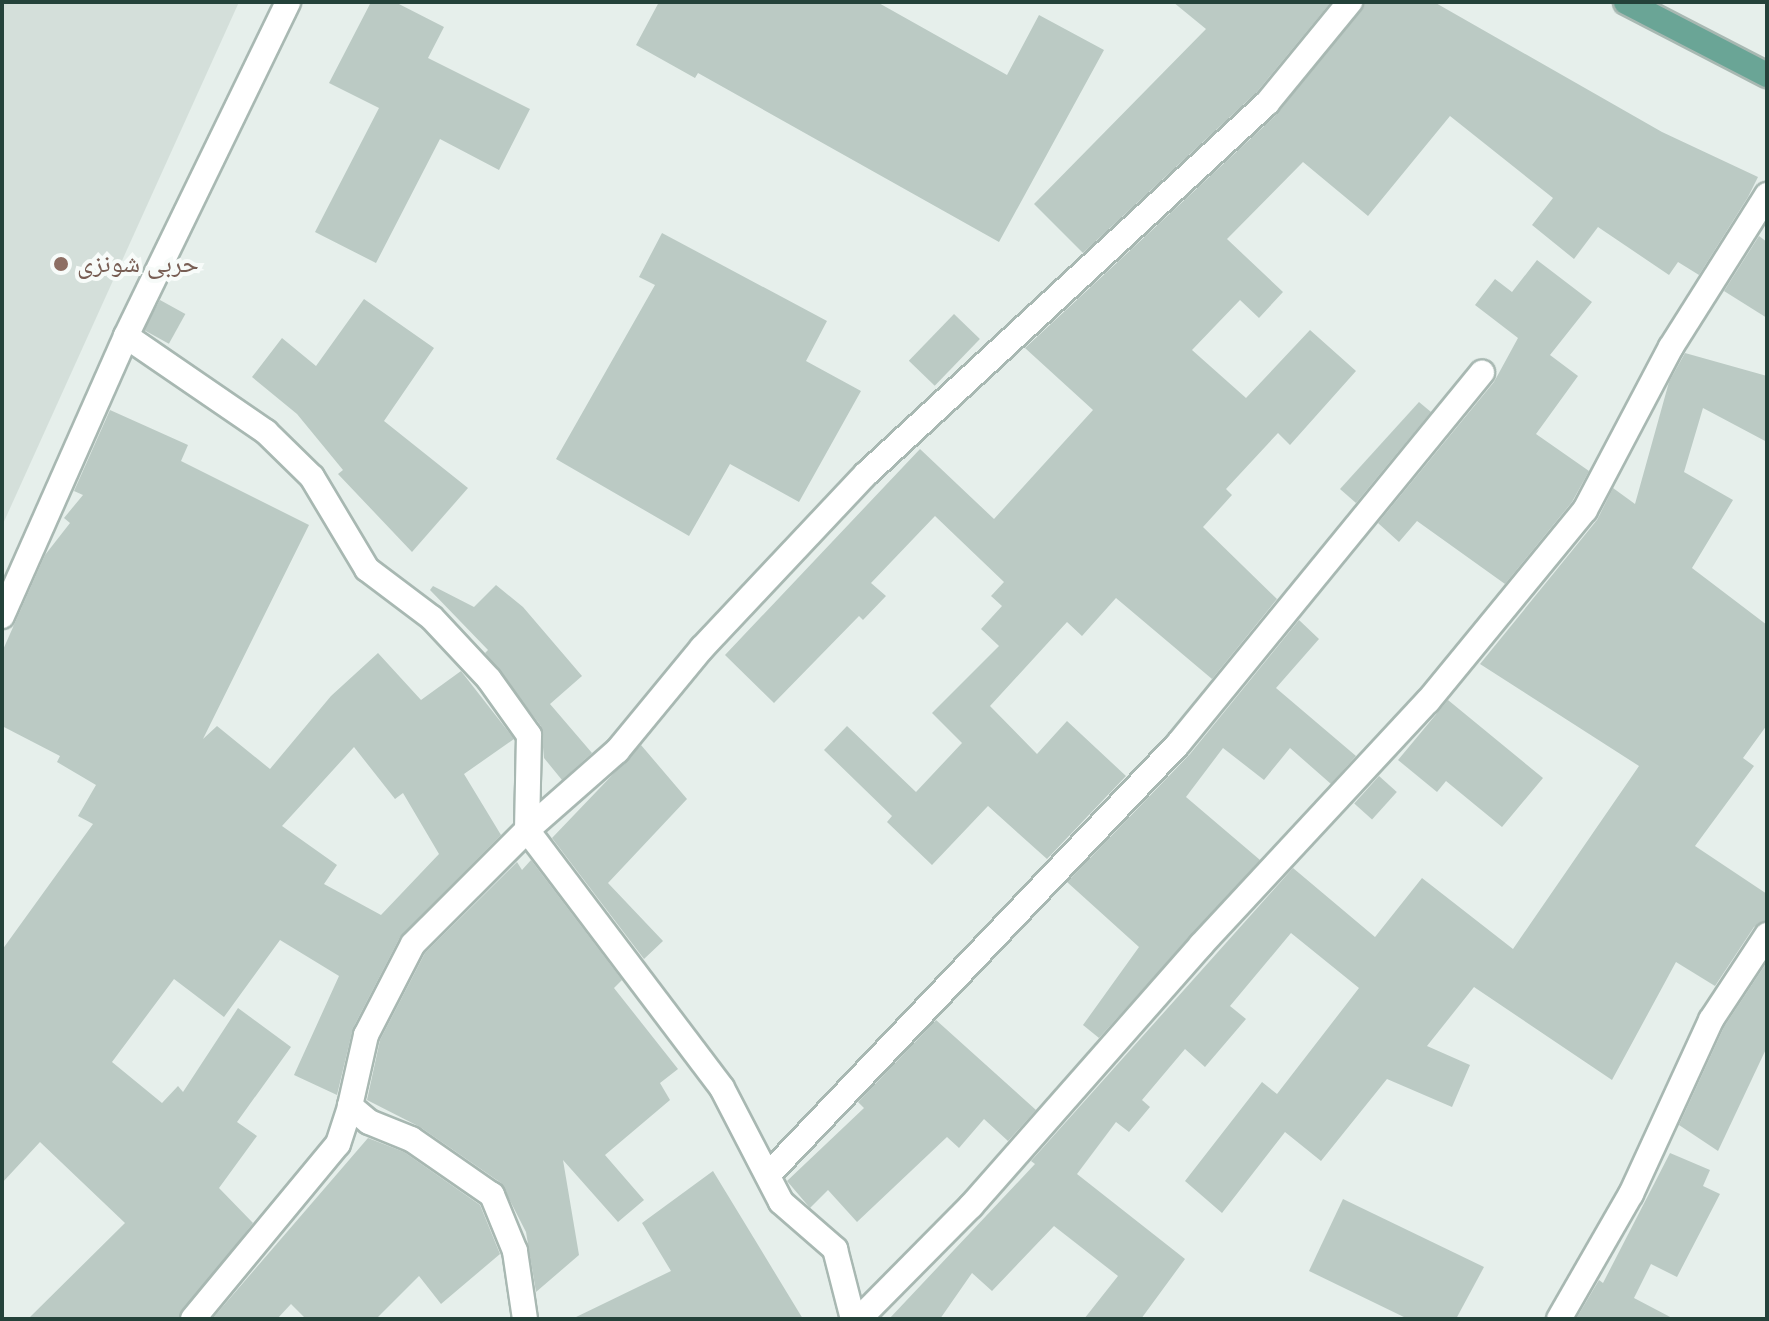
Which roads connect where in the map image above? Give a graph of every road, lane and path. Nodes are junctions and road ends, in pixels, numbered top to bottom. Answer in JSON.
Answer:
{"nodes":[{"id":1,"x":288,"y":2,"type":"edge"},
{"id":2,"x":1350,"y":2,"type":"edge"},
{"id":3,"x":1626,"y":2,"type":"edge"},
{"id":4,"x":1767,"y":75,"type":"edge"},
{"id":5,"x":1767,"y":195,"type":"edge"},
{"id":6,"x":126,"y":336,"type":"junction"},
{"id":7,"x":1482,"y":373,"type":"dead end"},
{"id":8,"x":2,"y":616,"type":"edge"},
{"id":9,"x":527,"y":830,"type":"junction"},
{"id":10,"x":1767,"y":935,"type":"edge"},
{"id":11,"x":350,"y":1106,"type":"junction"},
{"id":12,"x":768,"y":1175,"type":"junction"},
{"id":13,"x":193,"y":1319,"type":"edge"},
{"id":14,"x":525,"y":1319,"type":"edge"},
{"id":15,"x":853,"y":1319,"type":"edge"},
{"id":16,"x":859,"y":1319,"type":"edge"},
{"id":17,"x":1559,"y":1319,"type":"edge"}],
"edges":[{"from":1,"to":6,"type":"street"},
{"from":2,"to":9,"type":"street"},
{"from":3,"to":4,"type":"main road"},
{"from":5,"to":16,"type":"street"},
{"from":6,"to":8,"type":"street"},
{"from":6,"to":9,"type":"street"},
{"from":7,"to":12,"type":"street"},
{"from":9,"to":11,"type":"street"},
{"from":9,"to":12,"type":"street"},
{"from":10,"to":17,"type":"street"},
{"from":11,"to":13,"type":"street"},
{"from":11,"to":14,"type":"street"},
{"from":12,"to":15,"type":"street"}]}
